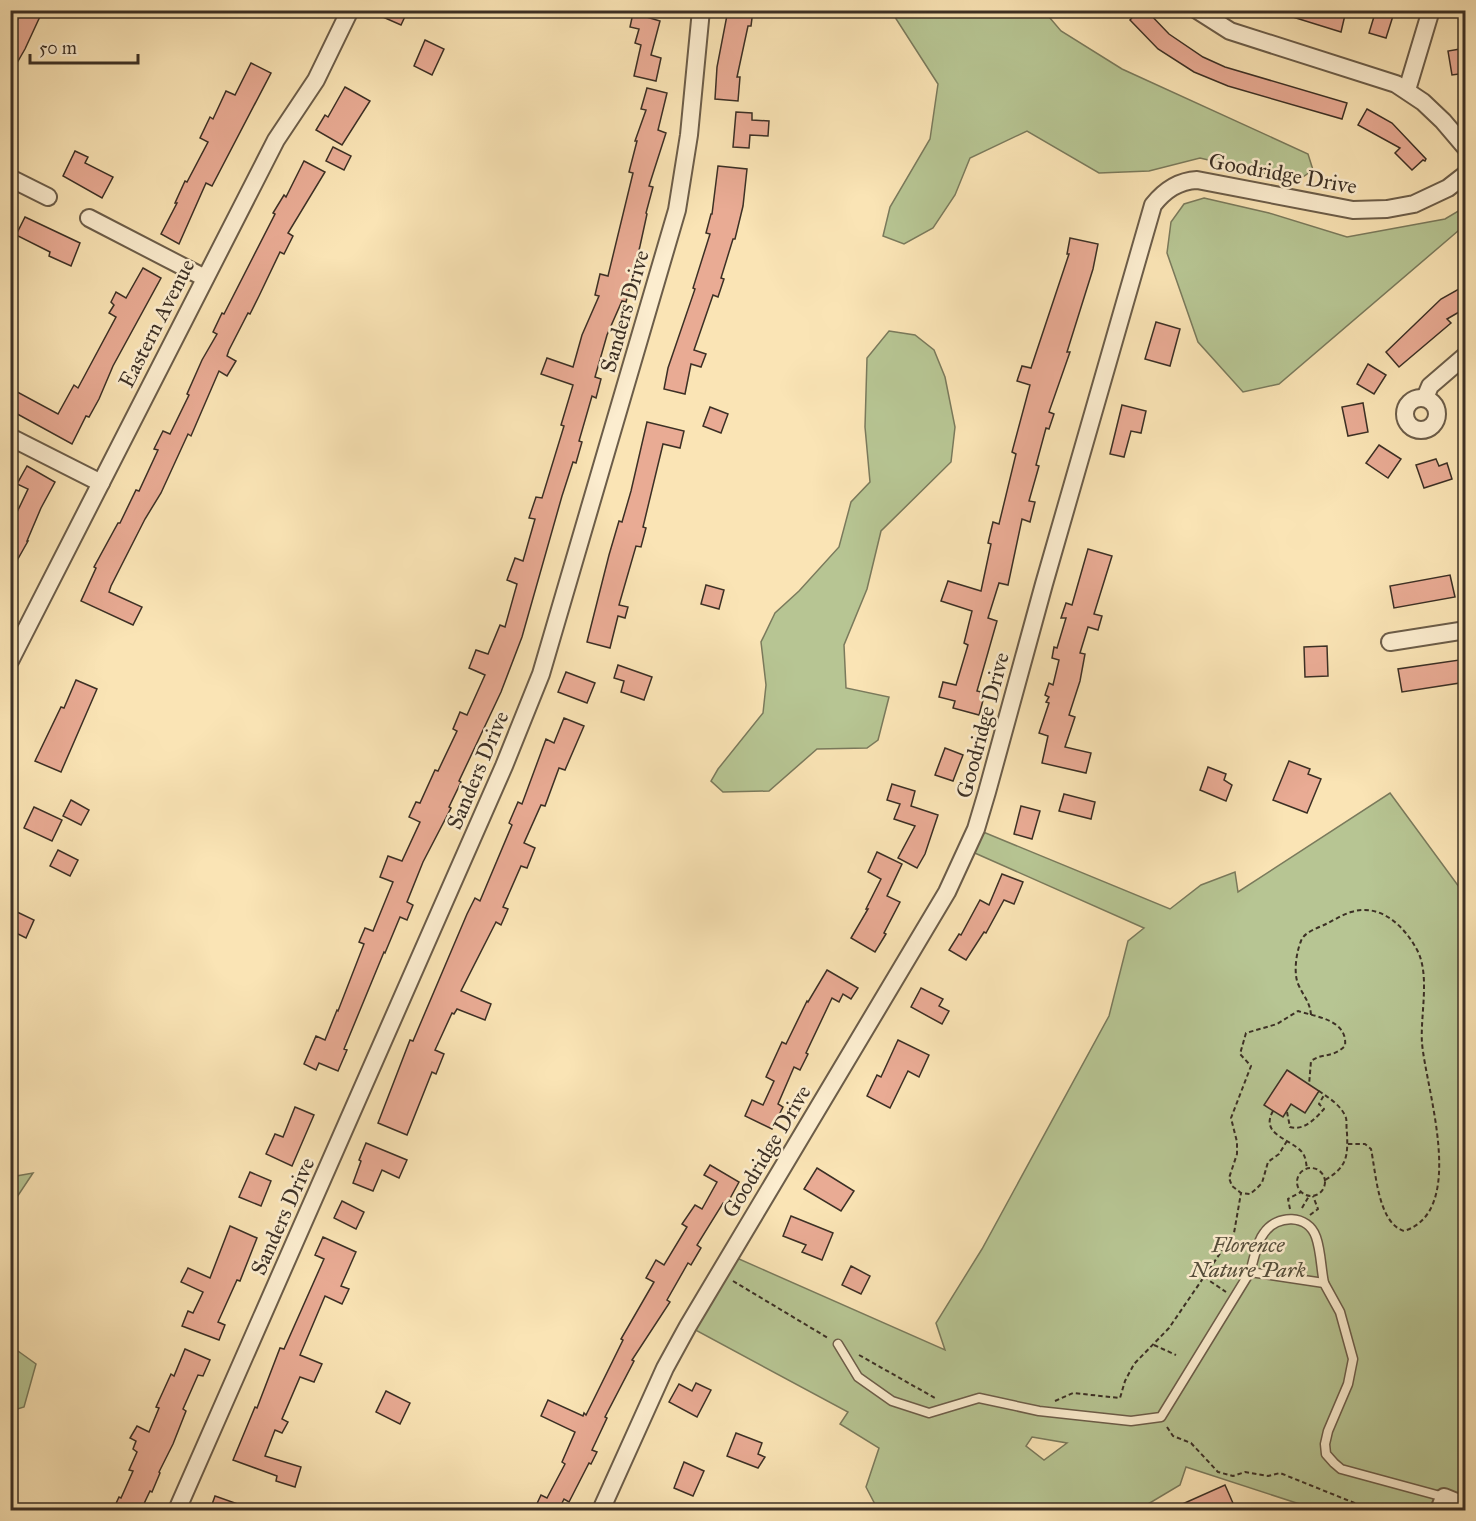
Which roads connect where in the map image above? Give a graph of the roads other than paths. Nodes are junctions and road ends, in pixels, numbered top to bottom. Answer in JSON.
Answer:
{"nodes":[{"id":1,"x":350,"y":10,"type":"edge"},
{"id":2,"x":701,"y":10,"type":"edge"},
{"id":3,"x":1197,"y":10,"type":"edge"},
{"id":4,"x":1431,"y":10,"type":"edge"},
{"id":5,"x":1407,"y":90,"type":"junction"},
{"id":6,"x":1466,"y":148,"type":"edge"},
{"id":7,"x":1466,"y":174,"type":"edge"},
{"id":8,"x":10,"y":178,"type":"edge"},
{"id":9,"x":48,"y":197,"type":"dead end"},
{"id":10,"x":89,"y":218,"type":"dead end"},
{"id":11,"x":205,"y":278,"type":"junction"},
{"id":12,"x":1466,"y":355,"type":"edge"},
{"id":13,"x":1425,"y":398,"type":"dead end"},
{"id":14,"x":10,"y":437,"type":"edge"},
{"id":15,"x":100,"y":483,"type":"junction"},
{"id":16,"x":1466,"y":630,"type":"edge"},
{"id":17,"x":1390,"y":642,"type":"dead end"},
{"id":18,"x":10,"y":661,"type":"edge"},
{"id":19,"x":1250,"y":1272,"type":"junction"},
{"id":20,"x":1324,"y":1283,"type":"junction"},
{"id":21,"x":838,"y":1344,"type":"road end"},
{"id":22,"x":1442,"y":1504,"type":"edge"},
{"id":23,"x":1466,"y":1506,"type":"edge"},
{"id":24,"x":177,"y":1510,"type":"edge"},
{"id":25,"x":601,"y":1510,"type":"edge"}],
"edges":[{"from":1,"to":11,"type":"street","name":"Eastern Avenue"},
{"from":2,"to":24,"type":"street","name":"Sanders Drive"},
{"from":3,"to":5,"type":"street"},
{"from":4,"to":5,"type":"street"},
{"from":5,"to":6,"type":"street"},
{"from":7,"to":25,"type":"street","name":"Goodridge Drive"},
{"from":8,"to":9,"type":"street"},
{"from":10,"to":11,"type":"street"},
{"from":11,"to":15,"type":"street","name":"Eastern Avenue"},
{"from":12,"to":13,"type":"street"},
{"from":14,"to":15,"type":"street"},
{"from":15,"to":18,"type":"street","name":"Eastern Avenue"},
{"from":16,"to":17,"type":"street"},
{"from":19,"to":20,"type":"lane"},
{"from":19,"to":20,"type":"lane"},
{"from":19,"to":21,"type":"lane"},
{"from":20,"to":22,"type":"lane"},
{"from":22,"to":23,"type":"street"}]}
